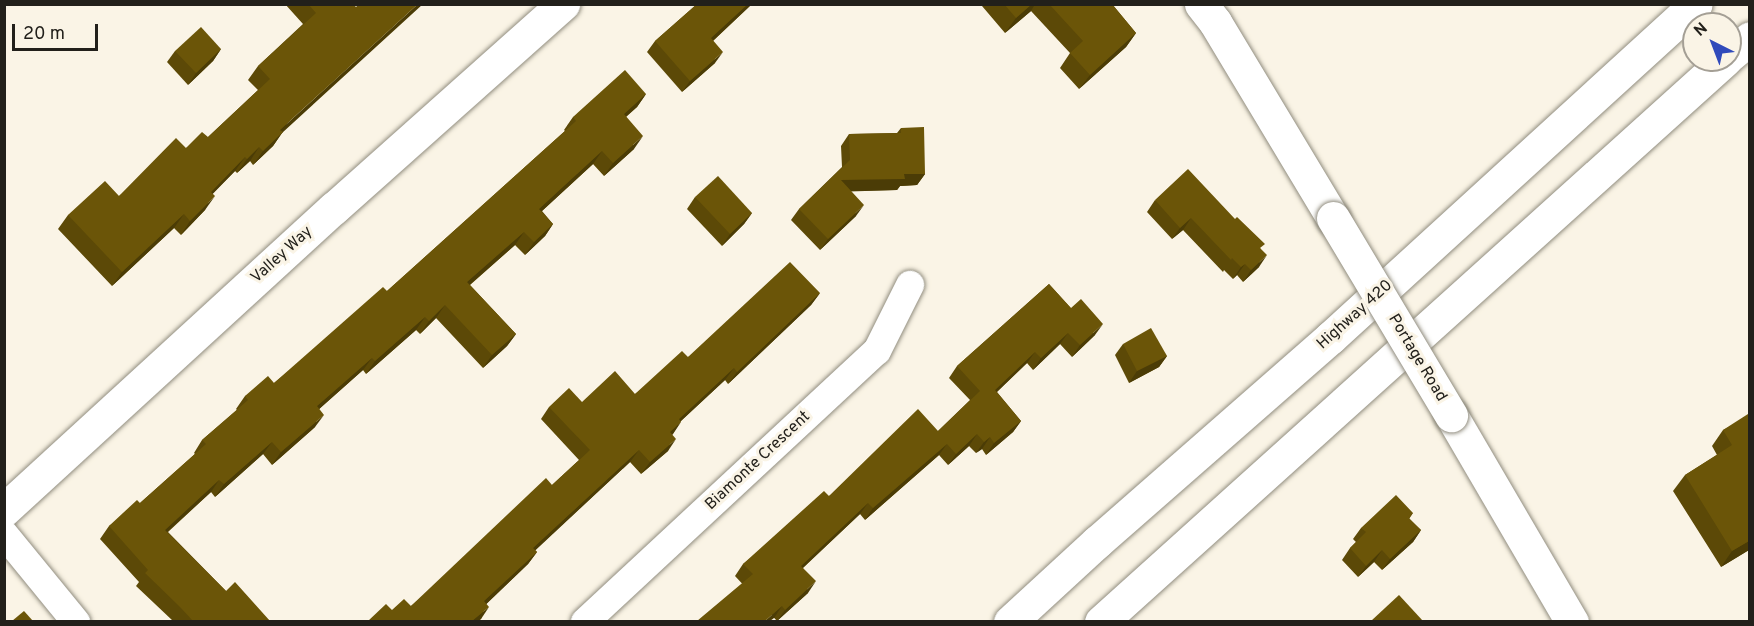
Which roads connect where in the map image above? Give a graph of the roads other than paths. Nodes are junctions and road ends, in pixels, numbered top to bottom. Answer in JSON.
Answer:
{"nodes":[{"id":1,"x":563,"y":4,"type":"edge"},
{"id":2,"x":1201,"y":4,"type":"edge"},
{"id":3,"x":1696,"y":4,"type":"edge"},
{"id":4,"x":1712,"y":72,"type":"edge"},
{"id":5,"x":910,"y":285,"type":"dead end"},
{"id":6,"x":4,"y":510,"type":"edge"},
{"id":7,"x":4,"y":534,"type":"edge"},
{"id":8,"x":76,"y":621,"type":"edge"},
{"id":9,"x":585,"y":621,"type":"edge"},
{"id":10,"x":1010,"y":621,"type":"edge"},
{"id":11,"x":1101,"y":621,"type":"edge"},
{"id":12,"x":1572,"y":621,"type":"edge"}],
"edges":[{"from":1,"to":6,"type":"main road","name":"Valley Way"},
{"from":2,"to":12,"type":"main road","name":"Portage Road","bridge":true},
{"from":3,"to":10,"type":"main road","name":"Highway 420"},
{"from":4,"to":11,"type":"main road"},
{"from":5,"to":9,"type":"street","name":"Biamonte Crescent"},
{"from":7,"to":8,"type":"street"}]}
